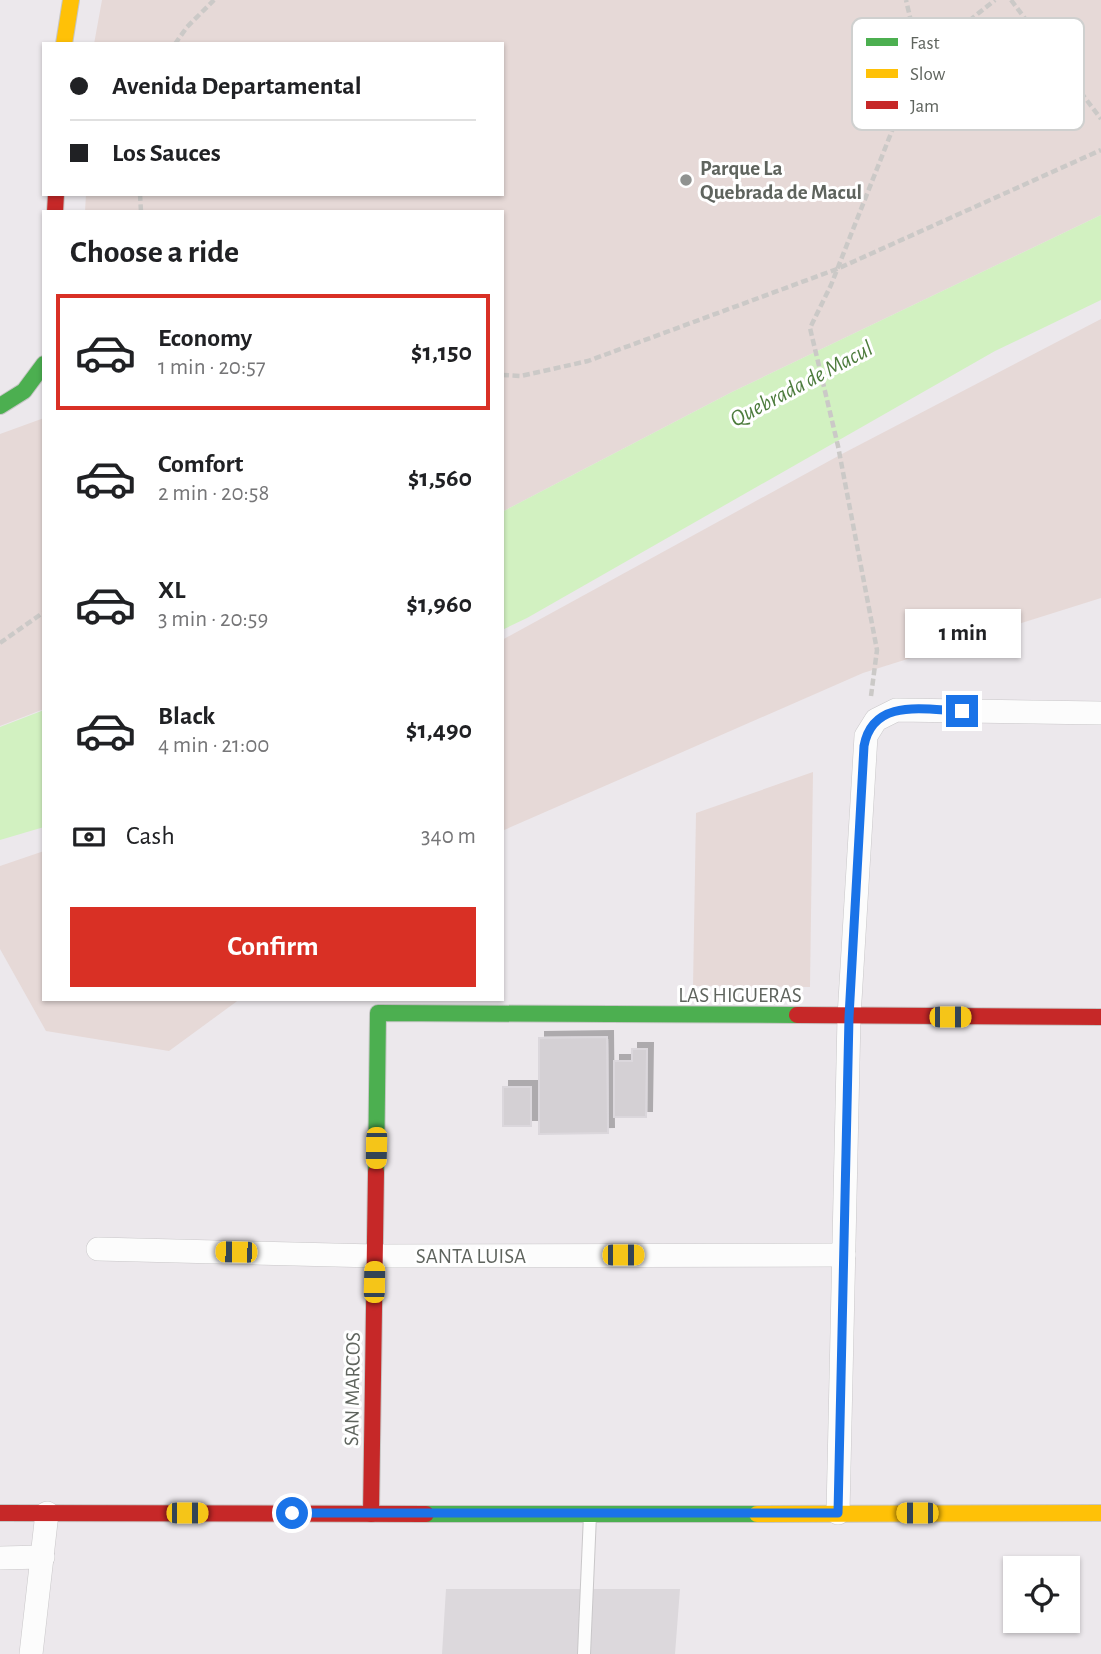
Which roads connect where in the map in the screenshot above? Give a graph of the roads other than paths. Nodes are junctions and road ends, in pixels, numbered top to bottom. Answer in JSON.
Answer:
{"nodes":[{"id":1,"x":71,"y":0,"type":"edge"},
{"id":2,"x":64,"y":42,"type":"edge"},
{"id":3,"x":42,"y":367,"type":"edge"},
{"id":4,"x":0,"y":406,"type":"edge"},
{"id":5,"x":1101,"y":713,"type":"edge"},
{"id":6,"x":378,"y":1013,"type":"joint"},
{"id":7,"x":849,"y":1017,"type":"junction"},
{"id":8,"x":1101,"y":1017,"type":"edge"},
{"id":9,"x":98,"y":1249,"type":"dead end"},
{"id":10,"x":844,"y":1255,"type":"junction"},
{"id":11,"x":375,"y":1256,"type":"junction"},
{"id":12,"x":0,"y":1513,"type":"edge"},
{"id":13,"x":47,"y":1513,"type":"junction"},
{"id":14,"x":838,"y":1513,"type":"junction"},
{"id":15,"x":1101,"y":1513,"type":"edge"},
{"id":16,"x":371,"y":1514,"type":"junction"},
{"id":17,"x":590,"y":1515,"type":"junction"},
{"id":18,"x":0,"y":1558,"type":"edge"},
{"id":19,"x":43,"y":1558,"type":"junction"},
{"id":20,"x":31,"y":1654,"type":"edge"},
{"id":21,"x":584,"y":1654,"type":"edge"}],
"edges":[{"from":1,"to":2,"type":"street"},
{"from":3,"to":4,"type":"street"},
{"from":5,"to":7,"type":"street"},
{"from":6,"to":7,"type":"street","name":"LAS HIGUERAS"},
{"from":6,"to":11,"type":"street","name":"SAN MARCOS"},
{"from":7,"to":8,"type":"street","name":"LAS HIGUERAS"},
{"from":7,"to":10,"type":"street"},
{"from":9,"to":11,"type":"street","name":"SANTA LUISA"},
{"from":10,"to":11,"type":"street","name":"SANTA LUISA"},
{"from":10,"to":14,"type":"street"},
{"from":11,"to":16,"type":"street","name":"SAN MARCOS"},
{"from":12,"to":13,"type":"street"},
{"from":13,"to":16,"type":"street"},
{"from":13,"to":19,"type":"street"},
{"from":14,"to":15,"type":"street"},
{"from":14,"to":17,"type":"street"},
{"from":16,"to":17,"type":"street"},
{"from":17,"to":21,"type":"lane"},
{"from":18,"to":19,"type":"street"},
{"from":19,"to":20,"type":"street"}]}
